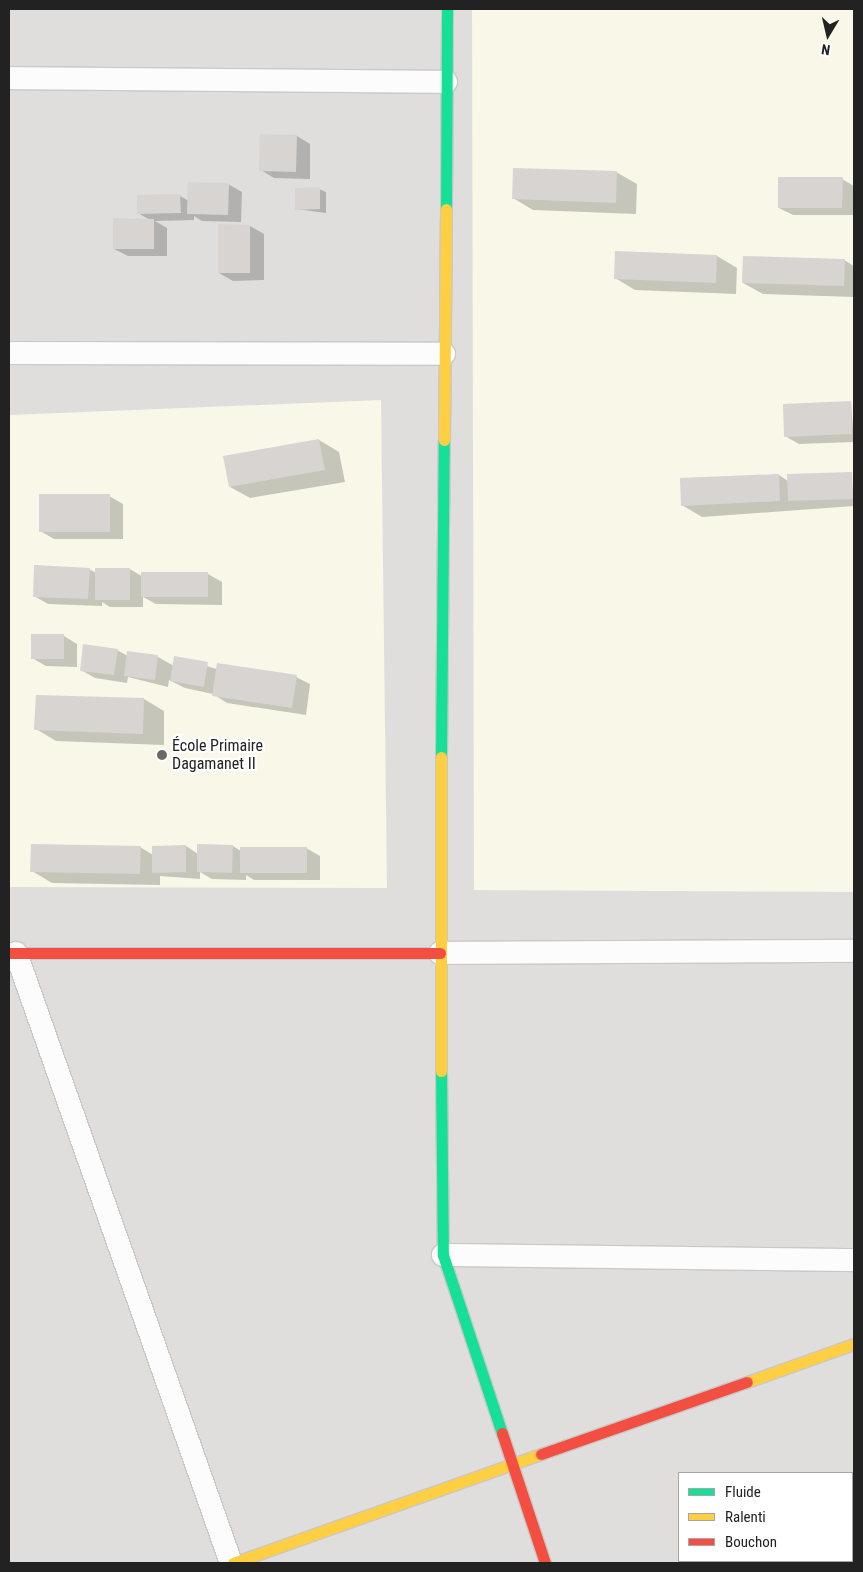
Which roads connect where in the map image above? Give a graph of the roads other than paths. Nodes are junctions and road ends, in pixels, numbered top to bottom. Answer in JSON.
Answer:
{"nodes":[{"id":1,"x":447,"y":9,"type":"edge"},
{"id":2,"x":9,"y":78,"type":"edge"},
{"id":3,"x":446,"y":82,"type":"junction"},
{"id":4,"x":9,"y":352,"type":"edge"},
{"id":5,"x":444,"y":354,"type":"junction"},
{"id":6,"x":854,"y":951,"type":"edge"},
{"id":7,"x":12,"y":953,"type":"edge"},
{"id":8,"x":440,"y":953,"type":"junction"},
{"id":9,"x":443,"y":1255,"type":"junction"},
{"id":10,"x":854,"y":1260,"type":"edge"},
{"id":11,"x":854,"y":1344,"type":"edge"},
{"id":12,"x":511,"y":1465,"type":"junction"},
{"id":13,"x":232,"y":1563,"type":"edge"},
{"id":14,"x":545,"y":1563,"type":"edge"}],
"edges":[{"from":1,"to":3,"type":"street"},
{"from":2,"to":3,"type":"street"},
{"from":3,"to":5,"type":"street"},
{"from":4,"to":5,"type":"street"},
{"from":5,"to":8,"type":"street"},
{"from":6,"to":8,"type":"street"},
{"from":7,"to":8,"type":"street"},
{"from":7,"to":13,"type":"street"},
{"from":8,"to":9,"type":"street"},
{"from":9,"to":10,"type":"street"},
{"from":9,"to":12,"type":"street"},
{"from":11,"to":12,"type":"street"},
{"from":12,"to":13,"type":"street"},
{"from":12,"to":14,"type":"street"}]}
